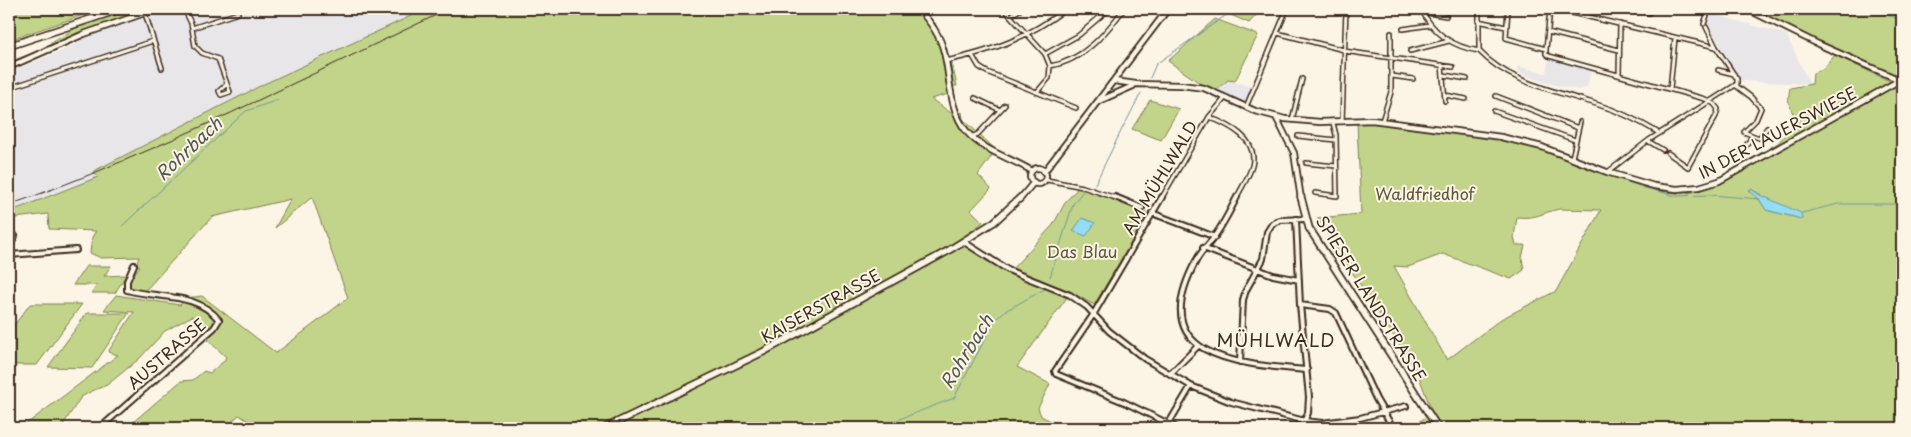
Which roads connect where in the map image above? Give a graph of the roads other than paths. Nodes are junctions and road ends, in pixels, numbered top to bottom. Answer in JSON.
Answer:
{"nodes":[{"id":1,"x":111,"y":9,"type":"edge"},
{"id":2,"x":121,"y":9,"type":"edge"},
{"id":3,"x":156,"y":9,"type":"edge"},
{"id":4,"x":184,"y":9,"type":"edge"},
{"id":5,"x":919,"y":9,"type":"edge"},
{"id":6,"x":1004,"y":9,"type":"edge"},
{"id":7,"x":1021,"y":9,"type":"edge"},
{"id":8,"x":1066,"y":9,"type":"edge"},
{"id":9,"x":1108,"y":9,"type":"edge"},
{"id":10,"x":1124,"y":9,"type":"edge"},
{"id":11,"x":1168,"y":9,"type":"edge"},
{"id":12,"x":1287,"y":9,"type":"edge"},
{"id":13,"x":1346,"y":9,"type":"edge"},
{"id":14,"x":1400,"y":9,"type":"edge"},
{"id":15,"x":1479,"y":9,"type":"edge"},
{"id":16,"x":1508,"y":9,"type":"edge"},
{"id":17,"x":1550,"y":9,"type":"edge"},
{"id":18,"x":1555,"y":9,"type":"edge"},
{"id":19,"x":1634,"y":9,"type":"edge"},
{"id":20,"x":1709,"y":9,"type":"edge"},
{"id":21,"x":1747,"y":9,"type":"edge"},
{"id":22,"x":1421,"y":10,"type":"edge"},
{"id":23,"x":145,"y":13,"type":"junction"},
{"id":24,"x":1649,"y":13,"type":"dead end"},
{"id":25,"x":238,"y":14,"type":"dead end"},
{"id":26,"x":1010,"y":16,"type":"junction"},
{"id":27,"x":1446,"y":16,"type":"dead end"},
{"id":28,"x":1478,"y":21,"type":"junction"},
{"id":29,"x":1620,"y":24,"type":"junction"},
{"id":30,"x":1430,"y":25,"type":"junction"},
{"id":31,"x":1506,"y":27,"type":"junction"},
{"id":32,"x":192,"y":28,"type":"junction"},
{"id":33,"x":1403,"y":28,"type":"dead end"},
{"id":34,"x":1548,"y":32,"type":"junction"},
{"id":35,"x":1277,"y":33,"type":"junction"},
{"id":36,"x":1391,"y":33,"type":"dead end"},
{"id":37,"x":1028,"y":36,"type":"junction"},
{"id":38,"x":1674,"y":38,"type":"junction"},
{"id":39,"x":153,"y":41,"type":"junction"},
{"id":40,"x":1449,"y":41,"type":"junction"},
{"id":41,"x":9,"y":44,"type":"edge"},
{"id":42,"x":1716,"y":47,"type":"junction"},
{"id":43,"x":1546,"y":49,"type":"junction"},
{"id":44,"x":1618,"y":50,"type":"junction"},
{"id":45,"x":1344,"y":51,"type":"junction"},
{"id":46,"x":1410,"y":51,"type":"dead end"},
{"id":47,"x":1479,"y":51,"type":"junction"},
{"id":48,"x":1044,"y":54,"type":"junction"},
{"id":49,"x":972,"y":56,"type":"junction"},
{"id":50,"x":1392,"y":58,"type":"junction"},
{"id":51,"x":946,"y":61,"type":"junction"},
{"id":52,"x":1442,"y":65,"type":"junction"},
{"id":53,"x":1050,"y":66,"type":"junction"},
{"id":54,"x":1453,"y":67,"type":"dead end"},
{"id":55,"x":9,"y":68,"type":"edge"},
{"id":56,"x":162,"y":68,"type":"dead end"},
{"id":57,"x":1718,"y":70,"type":"dead end"},
{"id":58,"x":1734,"y":74,"type":"junction"},
{"id":59,"x":1444,"y":75,"type":"junction"},
{"id":60,"x":1619,"y":75,"type":"junction"},
{"id":61,"x":1392,"y":76,"type":"junction"},
{"id":62,"x":1302,"y":79,"type":"dead end"},
{"id":63,"x":1413,"y":79,"type":"dead end"},
{"id":64,"x":1467,"y":79,"type":"dead end"},
{"id":65,"x":1901,"y":80,"type":"edge"},
{"id":66,"x":1114,"y":81,"type":"junction"},
{"id":67,"x":227,"y":84,"type":"dead end"},
{"id":68,"x":1736,"y":85,"type":"junction"},
{"id":69,"x":1138,"y":86,"type":"junction"},
{"id":70,"x":9,"y":88,"type":"edge"},
{"id":71,"x":1670,"y":89,"type":"junction"},
{"id":72,"x":1037,"y":92,"type":"junction"},
{"id":73,"x":1445,"y":95,"type":"junction"},
{"id":74,"x":1496,"y":96,"type":"dead end"},
{"id":75,"x":1226,"y":97,"type":"junction"},
{"id":76,"x":975,"y":98,"type":"dead end"},
{"id":77,"x":1466,"y":99,"type":"dead end"},
{"id":78,"x":1445,"y":101,"type":"dead end"},
{"id":79,"x":1710,"y":101,"type":"junction"},
{"id":80,"x":1096,"y":102,"type":"junction"},
{"id":81,"x":1005,"y":105,"type":"dead end"},
{"id":82,"x":1246,"y":107,"type":"junction"},
{"id":83,"x":1076,"y":108,"type":"dead end"},
{"id":84,"x":1000,"y":110,"type":"junction"},
{"id":85,"x":1494,"y":112,"type":"dead end"},
{"id":86,"x":1209,"y":117,"type":"junction"},
{"id":87,"x":1276,"y":117,"type":"junction"},
{"id":88,"x":1292,"y":120,"type":"junction"},
{"id":89,"x":1382,"y":121,"type":"junction"},
{"id":90,"x":1333,"y":122,"type":"junction"},
{"id":91,"x":1342,"y":122,"type":"junction"},
{"id":92,"x":1580,"y":122,"type":"dead end"},
{"id":93,"x":1578,"y":128,"type":"junction"},
{"id":94,"x":1767,"y":128,"type":"dead end"},
{"id":95,"x":1659,"y":133,"type":"junction"},
{"id":96,"x":1298,"y":136,"type":"dead end"},
{"id":97,"x":1752,"y":136,"type":"junction"},
{"id":98,"x":971,"y":137,"type":"junction"},
{"id":99,"x":1336,"y":140,"type":"junction"},
{"id":100,"x":1575,"y":140,"type":"junction"},
{"id":101,"x":1648,"y":140,"type":"junction"},
{"id":102,"x":1663,"y":150,"type":"dead end"},
{"id":103,"x":1742,"y":152,"type":"dead end"},
{"id":104,"x":1668,"y":153,"type":"dead end"},
{"id":105,"x":1572,"y":158,"type":"junction"},
{"id":106,"x":1306,"y":163,"type":"dead end"},
{"id":107,"x":1336,"y":166,"type":"junction"},
{"id":108,"x":1609,"y":171,"type":"junction"},
{"id":109,"x":1032,"y":172,"type":"junction"},
{"id":110,"x":1044,"y":172,"type":"junction"},
{"id":111,"x":1046,"y":180,"type":"junction"},
{"id":112,"x":1034,"y":182,"type":"junction"},
{"id":113,"x":1316,"y":193,"type":"dead end"},
{"id":114,"x":1142,"y":208,"type":"dead end"},
{"id":115,"x":1152,"y":213,"type":"junction"},
{"id":116,"x":1296,"y":219,"type":"junction"},
{"id":117,"x":1305,"y":219,"type":"junction"},
{"id":118,"x":13,"y":235,"type":"dead end"},
{"id":119,"x":1215,"y":237,"type":"junction"},
{"id":120,"x":964,"y":242,"type":"junction"},
{"id":121,"x":9,"y":248,"type":"edge"},
{"id":122,"x":1203,"y":248,"type":"junction"},
{"id":123,"x":76,"y":250,"type":"dead end"},
{"id":124,"x":9,"y":255,"type":"edge"},
{"id":125,"x":134,"y":265,"type":"dead end"},
{"id":126,"x":1259,"y":269,"type":"junction"},
{"id":127,"x":1299,"y":280,"type":"junction"},
{"id":128,"x":1300,"y":304,"type":"junction"},
{"id":129,"x":1093,"y":315,"type":"junction"},
{"id":130,"x":1198,"y":346,"type":"junction"},
{"id":131,"x":1240,"y":362,"type":"junction"},
{"id":132,"x":1307,"y":370,"type":"junction"},
{"id":133,"x":1170,"y":374,"type":"junction"},
{"id":134,"x":1191,"y":386,"type":"junction"},
{"id":135,"x":1406,"y":406,"type":"dead end"},
{"id":136,"x":1383,"y":412,"type":"junction"},
{"id":137,"x":1305,"y":421,"type":"junction"},
{"id":138,"x":1337,"y":422,"type":"junction"},
{"id":139,"x":1169,"y":423,"type":"junction"},
{"id":140,"x":100,"y":428,"type":"edge"},
{"id":141,"x":605,"y":428,"type":"edge"},
{"id":142,"x":1178,"y":428,"type":"edge"},
{"id":143,"x":1301,"y":428,"type":"edge"},
{"id":144,"x":1338,"y":428,"type":"edge"},
{"id":145,"x":1393,"y":428,"type":"edge"},
{"id":146,"x":1438,"y":428,"type":"edge"}],
"edges":[{"from":1,"to":41,"type":"highway"},
{"from":2,"to":41,"type":"highway"},
{"from":3,"to":23,"type":"street"},
{"from":4,"to":32,"type":"street"},
{"from":5,"to":51,"type":"street"},
{"from":6,"to":26,"type":"street"},
{"from":7,"to":26,"type":"street"},
{"from":8,"to":37,"type":"street"},
{"from":9,"to":48,"type":"street"},
{"from":10,"to":53,"type":"street"},
{"from":11,"to":66,"type":"street"},
{"from":12,"to":35,"type":"street"},
{"from":13,"to":45,"type":"street"},
{"from":14,"to":22,"type":"street"},
{"from":15,"to":28,"type":"street"},
{"from":16,"to":31,"type":"street"},
{"from":17,"to":34,"type":"street"},
{"from":18,"to":29,"type":"street"},
{"from":19,"to":24,"type":"street"},
{"from":20,"to":42,"type":"street"},
{"from":21,"to":65,"type":"street"},
{"from":22,"to":27,"type":"street"},
{"from":22,"to":30,"type":"street"},
{"from":23,"to":39,"type":"street"},
{"from":23,"to":55,"type":"street"},
{"from":25,"to":32,"type":"street"},
{"from":26,"to":37,"type":"street"},
{"from":28,"to":31,"type":"street"},
{"from":28,"to":47,"type":"street"},
{"from":29,"to":38,"type":"street"},
{"from":29,"to":44,"type":"street"},
{"from":30,"to":33,"type":"street"},
{"from":30,"to":40,"type":"street"},
{"from":31,"to":43,"type":"street"},
{"from":32,"to":67,"type":"street"},
{"from":34,"to":43,"type":"street"},
{"from":34,"to":44,"type":"street"},
{"from":35,"to":45,"type":"street"},
{"from":35,"to":82,"type":"street"},
{"from":36,"to":50,"type":"street"},
{"from":37,"to":48,"type":"street"},
{"from":37,"to":49,"type":"street"},
{"from":38,"to":42,"type":"street"},
{"from":38,"to":71,"type":"street"},
{"from":39,"to":56,"type":"street"},
{"from":39,"to":70,"type":"street"},
{"from":40,"to":46,"type":"street"},
{"from":40,"to":47,"type":"street"},
{"from":42,"to":58,"type":"street"},
{"from":43,"to":60,"type":"street"},
{"from":44,"to":60,"type":"street"},
{"from":45,"to":50,"type":"street"},
{"from":45,"to":91,"type":"street"},
{"from":47,"to":95,"type":"street"},
{"from":48,"to":53,"type":"street"},
{"from":49,"to":51,"type":"street"},
{"from":49,"to":72,"type":"street"},
{"from":50,"to":52,"type":"street"},
{"from":50,"to":61,"type":"street"},
{"from":51,"to":98,"type":"street"},
{"from":52,"to":54,"type":"street"},
{"from":52,"to":59,"type":"street"},
{"from":53,"to":72,"type":"street"},
{"from":57,"to":58,"type":"street"},
{"from":58,"to":68,"type":"street"},
{"from":59,"to":64,"type":"street"},
{"from":59,"to":73,"type":"street"},
{"from":60,"to":71,"type":"street"},
{"from":61,"to":63,"type":"street"},
{"from":61,"to":89,"type":"street"},
{"from":62,"to":88,"type":"street"},
{"from":65,"to":108,"type":"street","name":"IN DER LAUERSWIESE"},
{"from":66,"to":69,"type":"street"},
{"from":66,"to":80,"type":"street"},
{"from":68,"to":79,"type":"street"},
{"from":68,"to":97,"type":"street"},
{"from":69,"to":75,"type":"street"},
{"from":69,"to":80,"type":"street"},
{"from":71,"to":79,"type":"street"},
{"from":72,"to":83,"type":"street"},
{"from":73,"to":77,"type":"street"},
{"from":73,"to":78,"type":"street"},
{"from":74,"to":93,"type":"street"},
{"from":75,"to":82,"type":"street"},
{"from":75,"to":86,"type":"street","name":"AM MÜHLWALD"},
{"from":76,"to":84,"type":"street"},
{"from":79,"to":95,"type":"street"},
{"from":79,"to":104,"type":"street"},
{"from":80,"to":110,"type":"street"},
{"from":81,"to":84,"type":"street"},
{"from":82,"to":87,"type":"street"},
{"from":84,"to":98,"type":"street"},
{"from":85,"to":100,"type":"street"},
{"from":86,"to":115,"type":"street","name":"AM MÜHLWALD"},
{"from":86,"to":119,"type":"street"},
{"from":87,"to":88,"type":"street","name":"IN DER LAUERSWIESE"},
{"from":87,"to":117,"type":"street","name":"SPIESER LANDSTRASSE"},
{"from":88,"to":90,"type":"street","name":"IN DER LAUERSWIESE"},
{"from":89,"to":91,"type":"street","name":"IN DER LAUERSWIESE"},
{"from":89,"to":105,"type":"street","name":"IN DER LAUERSWIESE"},
{"from":90,"to":91,"type":"street","name":"IN DER LAUERSWIESE"},
{"from":90,"to":99,"type":"street"},
{"from":92,"to":93,"type":"street"},
{"from":93,"to":100,"type":"street"},
{"from":94,"to":97,"type":"street"},
{"from":95,"to":101,"type":"street"},
{"from":96,"to":99,"type":"street"},
{"from":97,"to":103,"type":"street"},
{"from":98,"to":109,"type":"street"},
{"from":99,"to":107,"type":"street"},
{"from":100,"to":105,"type":"street"},
{"from":101,"to":102,"type":"street"},
{"from":101,"to":108,"type":"street"},
{"from":105,"to":108,"type":"street","name":"IN DER LAUERSWIESE"},
{"from":106,"to":107,"type":"street"},
{"from":107,"to":113,"type":"street"},
{"from":109,"to":110,"type":"street"},
{"from":109,"to":112,"type":"street"},
{"from":110,"to":111,"type":"street"},
{"from":111,"to":112,"type":"street"},
{"from":111,"to":114,"type":"street"},
{"from":112,"to":120,"type":"street","name":"KAISERSTRASSE"},
{"from":115,"to":119,"type":"street"},
{"from":115,"to":129,"type":"street","name":"AM MÜHLWALD"},
{"from":116,"to":117,"type":"street"},
{"from":116,"to":126,"type":"street"},
{"from":116,"to":127,"type":"street"},
{"from":117,"to":146,"type":"street","name":"SPIESER LANDSTRASSE"},
{"from":118,"to":121,"type":"street"},
{"from":119,"to":122,"type":"street"},
{"from":120,"to":129,"type":"street"},
{"from":120,"to":141,"type":"street","name":"KAISERSTRASSE"},
{"from":122,"to":126,"type":"street"},
{"from":122,"to":130,"type":"street"},
{"from":123,"to":124,"type":"street"},
{"from":125,"to":140,"type":"street","name":"AUSTRASSE"},
{"from":126,"to":127,"type":"street"},
{"from":126,"to":131,"type":"street"},
{"from":127,"to":128,"type":"street"},
{"from":128,"to":132,"type":"street"},
{"from":128,"to":136,"type":"street"},
{"from":129,"to":133,"type":"street"},
{"from":129,"to":139,"type":"street","name":"AM MÜHLWALD"},
{"from":130,"to":131,"type":"street"},
{"from":130,"to":133,"type":"street"},
{"from":131,"to":132,"type":"street"},
{"from":132,"to":137,"type":"street"},
{"from":133,"to":134,"type":"street"},
{"from":134,"to":137,"type":"street"},
{"from":134,"to":139,"type":"street"},
{"from":135,"to":136,"type":"street"},
{"from":136,"to":138,"type":"street"},
{"from":136,"to":145,"type":"street"},
{"from":137,"to":138,"type":"street"},
{"from":137,"to":143,"type":"street"},
{"from":138,"to":144,"type":"street"},
{"from":139,"to":142,"type":"street"}]}
